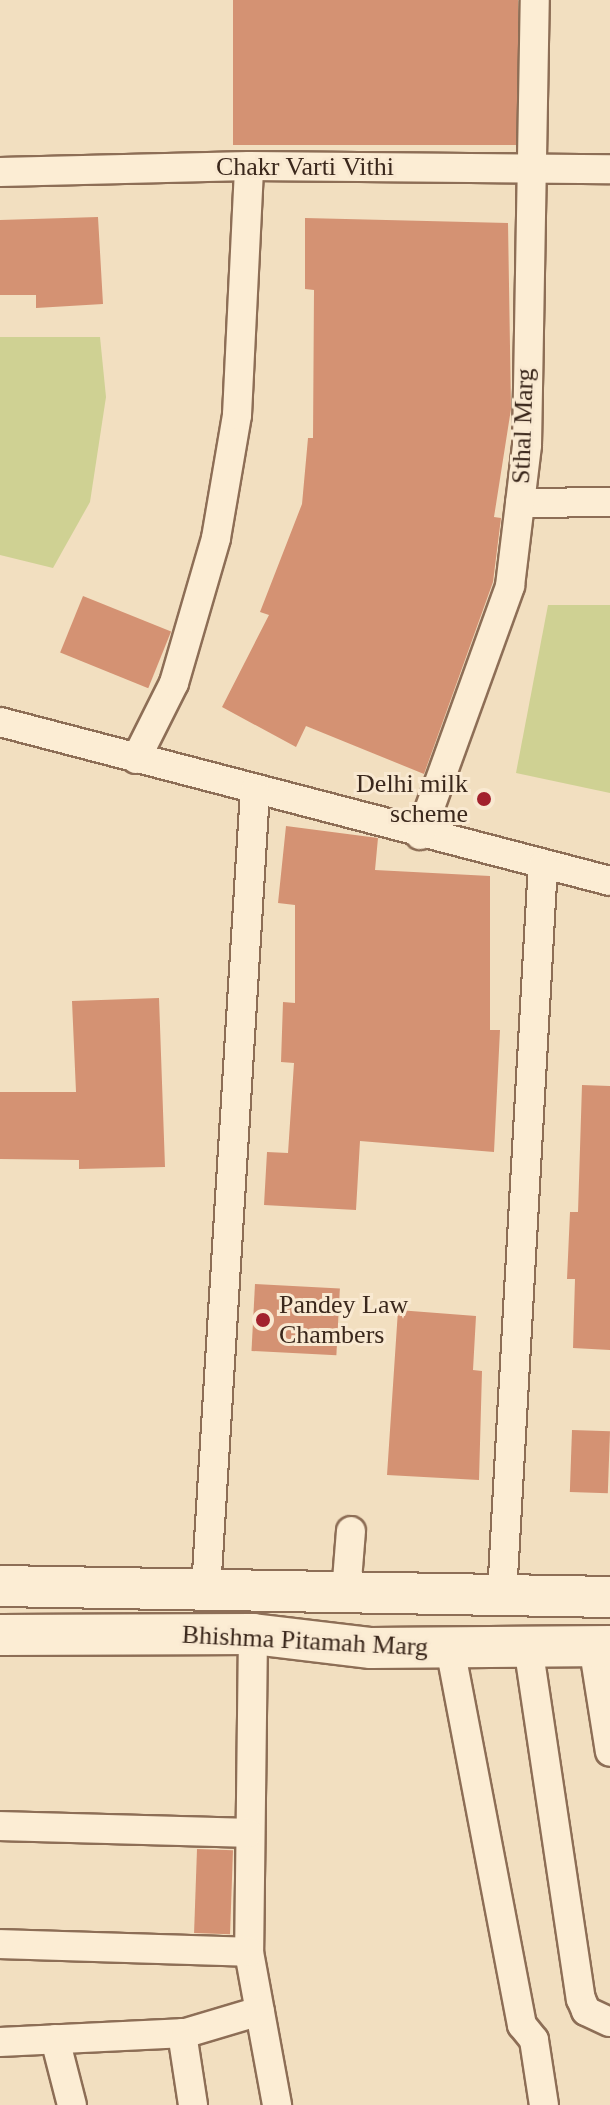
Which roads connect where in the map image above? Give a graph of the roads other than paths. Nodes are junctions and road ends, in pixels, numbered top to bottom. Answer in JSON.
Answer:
{"nodes":[{"id":1,"x":535,"y":0,"type":"edge"},
{"id":2,"x":249,"y":166,"type":"junction"},
{"id":3,"x":530,"y":168,"type":"junction"},
{"id":4,"x":610,"y":169,"type":"edge"},
{"id":5,"x":0,"y":172,"type":"edge"},
{"id":6,"x":610,"y":502,"type":"edge"},
{"id":7,"x":520,"y":503,"type":"junction"},
{"id":8,"x":0,"y":722,"type":"edge"},
{"id":9,"x":136,"y":759,"type":"junction"},
{"id":10,"x":255,"y":791,"type":"junction"},
{"id":11,"x":420,"y":835,"type":"junction"},
{"id":12,"x":543,"y":865,"type":"junction"},
{"id":13,"x":610,"y":881,"type":"edge"},
{"id":14,"x":351,"y":1531,"type":"dead end"},
{"id":15,"x":0,"y":1586,"type":"edge"},
{"id":16,"x":206,"y":1590,"type":"junction"},
{"id":17,"x":346,"y":1593,"type":"junction"},
{"id":18,"x":502,"y":1595,"type":"junction"},
{"id":19,"x":610,"y":1597,"type":"edge"},
{"id":20,"x":253,"y":1634,"type":"junction"},
{"id":21,"x":0,"y":1635,"type":"edge"},
{"id":22,"x":601,"y":1645,"type":"edge"},
{"id":23,"x":528,"y":1646,"type":"junction"},
{"id":24,"x":450,"y":1648,"type":"junction"},
{"id":25,"x":610,"y":1752,"type":"edge"},
{"id":26,"x":0,"y":1826,"type":"edge"},
{"id":27,"x":248,"y":1833,"type":"junction"},
{"id":28,"x":0,"y":1944,"type":"edge"},
{"id":29,"x":249,"y":1952,"type":"junction"},
{"id":30,"x":260,"y":2011,"type":"junction"},
{"id":31,"x":610,"y":2022,"type":"edge"},
{"id":32,"x":182,"y":2033,"type":"junction"},
{"id":33,"x":55,"y":2039,"type":"junction"},
{"id":34,"x":0,"y":2042,"type":"edge"},
{"id":35,"x":72,"y":2105,"type":"edge"},
{"id":36,"x":193,"y":2105,"type":"edge"},
{"id":37,"x":277,"y":2105,"type":"edge"},
{"id":38,"x":544,"y":2105,"type":"edge"}],
"edges":[{"from":1,"to":3,"type":"street","name":"Sthal Marg"},
{"from":2,"to":3,"type":"street","name":"Chakr Varti Vithi"},
{"from":2,"to":5,"type":"street","name":"Chakr Varti Vithi"},
{"from":2,"to":9,"type":"street"},
{"from":3,"to":4,"type":"street","name":"Chakr Varti Vithi"},
{"from":3,"to":7,"type":"street","name":"Sthal Marg"},
{"from":6,"to":7,"type":"street"},
{"from":7,"to":11,"type":"street","name":"Sthal Marg"},
{"from":8,"to":9,"type":"street"},
{"from":9,"to":10,"type":"street"},
{"from":10,"to":11,"type":"street"},
{"from":10,"to":16,"type":"street"},
{"from":11,"to":12,"type":"street"},
{"from":12,"to":13,"type":"street"},
{"from":12,"to":18,"type":"street"},
{"from":14,"to":17,"type":"street"},
{"from":15,"to":16,"type":"main road","name":"Bhishma Pitamah Marg"},
{"from":16,"to":17,"type":"main road","name":"Bhishma Pitamah Marg"},
{"from":17,"to":18,"type":"main road","name":"Bhishma Pitamah Marg"},
{"from":18,"to":19,"type":"main road","name":"Bhishma Pitamah Marg"},
{"from":20,"to":21,"type":"main road","name":"Bhishma Pitamah Marg"},
{"from":20,"to":24,"type":"main road","name":"Bhishma Pitamah Marg"},
{"from":20,"to":27,"type":"street"},
{"from":22,"to":23,"type":"main road","name":"Bhishma Pitamah Marg"},
{"from":22,"to":25,"type":"street"},
{"from":23,"to":24,"type":"main road","name":"Bhishma Pitamah Marg"},
{"from":23,"to":31,"type":"street"},
{"from":24,"to":38,"type":"street"},
{"from":26,"to":27,"type":"street"},
{"from":27,"to":29,"type":"street"},
{"from":28,"to":29,"type":"street"},
{"from":29,"to":30,"type":"street"},
{"from":30,"to":32,"type":"street"},
{"from":30,"to":37,"type":"street"},
{"from":32,"to":33,"type":"street"},
{"from":32,"to":36,"type":"street"},
{"from":33,"to":34,"type":"street"},
{"from":33,"to":35,"type":"street"}]}
